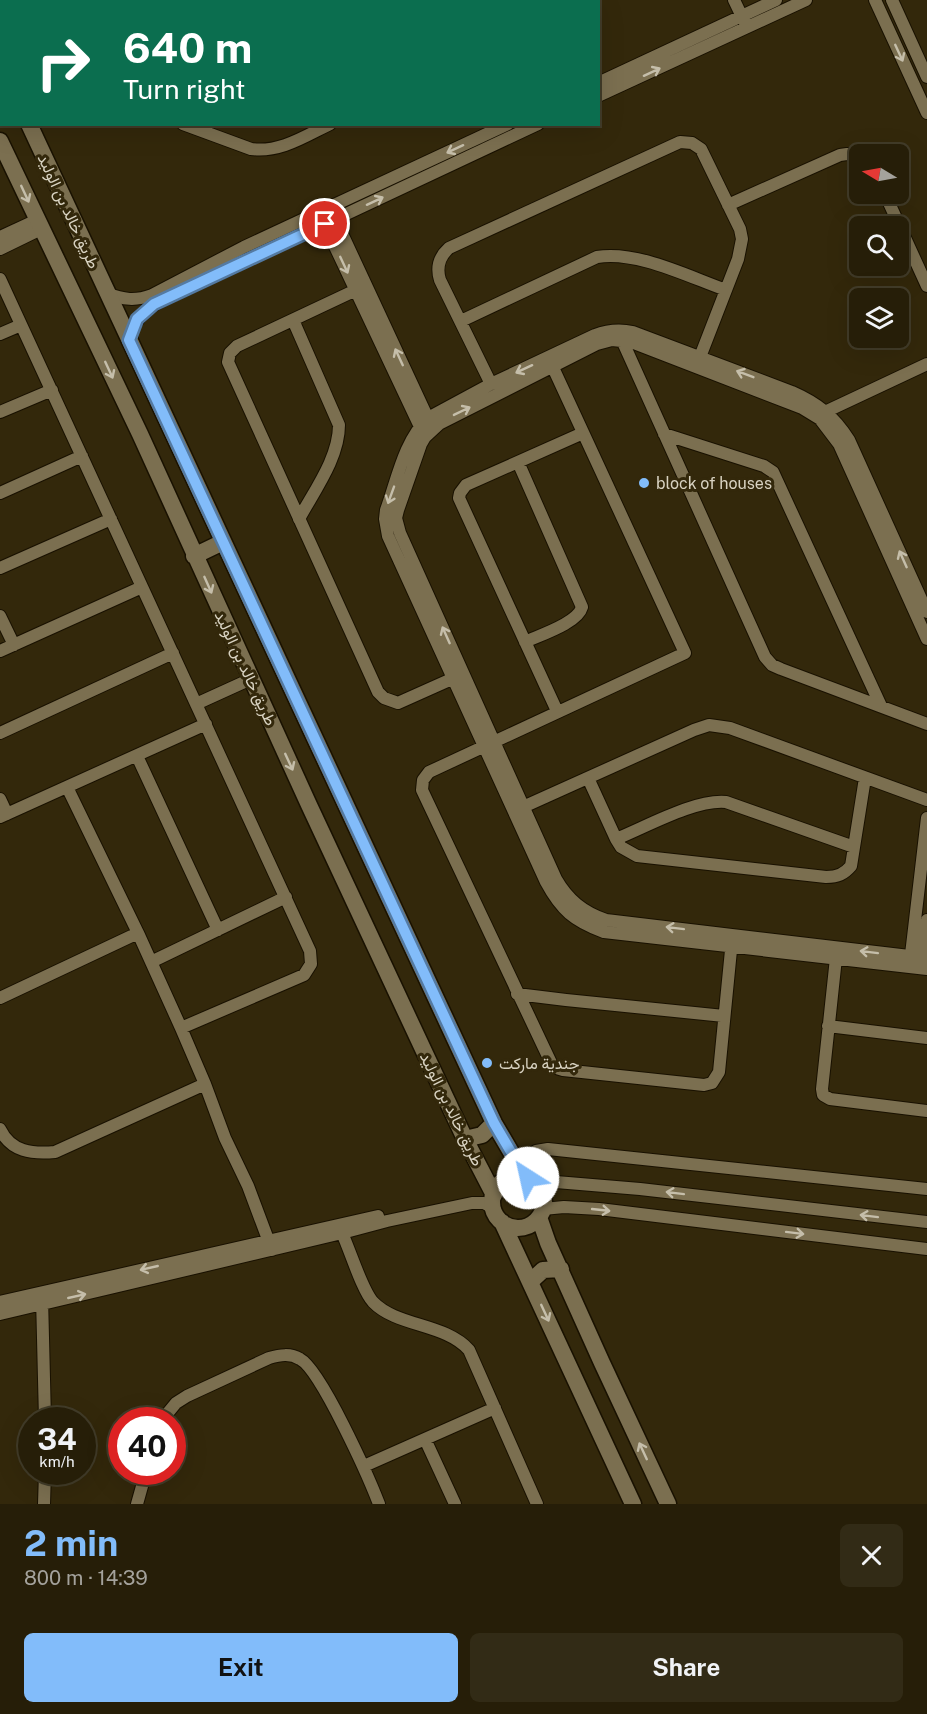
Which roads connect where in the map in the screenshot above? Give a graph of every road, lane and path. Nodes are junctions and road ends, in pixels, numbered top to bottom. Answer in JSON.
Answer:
{"nodes":[{"id":1,"x":734,"y":0,"type":"edge"},
{"id":2,"x":776,"y":0,"type":"edge"},
{"id":3,"x":806,"y":0,"type":"edge"},
{"id":4,"x":875,"y":0,"type":"edge"},
{"id":5,"x":893,"y":4,"type":"edge"},
{"id":6,"x":881,"y":13,"type":"junction"},
{"id":7,"x":749,"y":16,"type":"edge"},
{"id":8,"x":927,"y":77,"type":"edge"},
{"id":9,"x":600,"y":81,"type":"edge"},
{"id":10,"x":600,"y":95,"type":"edge"},
{"id":11,"x":927,"y":112,"type":"edge"},
{"id":12,"x":30,"y":126,"type":"edge"},
{"id":13,"x":188,"y":126,"type":"edge"},
{"id":14,"x":326,"y":126,"type":"edge"},
{"id":15,"x":504,"y":126,"type":"edge"},
{"id":16,"x":534,"y":126,"type":"edge"},
{"id":17,"x":0,"y":141,"type":"edge"},
{"id":18,"x":849,"y":154,"type":"edge"},
{"id":19,"x":890,"y":204,"type":"edge"},
{"id":20,"x":728,"y":205,"type":"junction"},
{"id":21,"x":324,"y":210,"type":"junction"},
{"id":22,"x":330,"y":222,"type":"junction"},
{"id":23,"x":39,"y":225,"type":"junction"},
{"id":24,"x":0,"y":237,"type":"edge"},
{"id":25,"x":0,"y":249,"type":"edge"},
{"id":26,"x":0,"y":279,"type":"edge"},
{"id":27,"x":927,"y":286,"type":"edge"},
{"id":28,"x":356,"y":290,"type":"junction"},
{"id":29,"x":726,"y":290,"type":"junction"},
{"id":30,"x":107,"y":293,"type":"junction"},
{"id":31,"x":293,"y":320,"type":"junction"},
{"id":32,"x":461,"y":321,"type":"junction"},
{"id":33,"x":21,"y":325,"type":"junction"},
{"id":34,"x":0,"y":334,"type":"edge"},
{"id":35,"x":129,"y":340,"type":"junction"},
{"id":36,"x":622,"y":340,"type":"junction"},
{"id":37,"x":700,"y":357,"type":"junction"},
{"id":38,"x":550,"y":362,"type":"junction"},
{"id":39,"x":927,"y":364,"type":"edge"},
{"id":40,"x":491,"y":384,"type":"junction"},
{"id":41,"x":765,"y":387,"type":"junction"},
{"id":42,"x":52,"y":390,"type":"junction"},
{"id":43,"x":827,"y":411,"type":"junction"},
{"id":44,"x":0,"y":412,"type":"edge"},
{"id":45,"x":426,"y":427,"type":"junction"},
{"id":46,"x":583,"y":433,"type":"junction"},
{"id":47,"x":664,"y":434,"type":"junction"},
{"id":48,"x":82,"y":456,"type":"junction"},
{"id":49,"x":518,"y":462,"type":"junction"},
{"id":50,"x":0,"y":493,"type":"edge"},
{"id":51,"x":111,"y":519,"type":"junction"},
{"id":52,"x":299,"y":519,"type":"junction"},
{"id":53,"x":223,"y":542,"type":"junction"},
{"id":54,"x":194,"y":556,"type":"junction"},
{"id":55,"x":0,"y":568,"type":"edge"},
{"id":56,"x":142,"y":587,"type":"junction"},
{"id":57,"x":926,"y":606,"type":"edge"},
{"id":58,"x":0,"y":616,"type":"edge"},
{"id":59,"x":927,"y":639,"type":"edge"},
{"id":60,"x":525,"y":642,"type":"junction"},
{"id":61,"x":14,"y":645,"type":"junction"},
{"id":62,"x":0,"y":651,"type":"edge"},
{"id":63,"x":173,"y":653,"type":"junction"},
{"id":64,"x":454,"y":678,"type":"junction"},
{"id":65,"x":251,"y":679,"type":"junction"},
{"id":66,"x":469,"y":698,"type":"junction"},
{"id":67,"x":196,"y":704,"type":"junction"},
{"id":68,"x":881,"y":706,"type":"junction"},
{"id":69,"x":557,"y":711,"type":"junction"},
{"id":70,"x":206,"y":724,"type":"junction"},
{"id":71,"x":927,"y":724,"type":"edge"},
{"id":72,"x":0,"y":733,"type":"edge"},
{"id":73,"x":489,"y":743,"type":"junction"},
{"id":74,"x":136,"y":756,"type":"junction"},
{"id":75,"x":588,"y":778,"type":"junction"},
{"id":76,"x":865,"y":778,"type":"junction"},
{"id":77,"x":67,"y":787,"type":"junction"},
{"id":78,"x":0,"y":798,"type":"edge"},
{"id":79,"x":927,"y":800,"type":"edge"},
{"id":80,"x":523,"y":807,"type":"junction"},
{"id":81,"x":4,"y":816,"type":"edge"},
{"id":82,"x":927,"y":818,"type":"edge"},
{"id":83,"x":616,"y":839,"type":"junction"},
{"id":84,"x":854,"y":847,"type":"junction"},
{"id":85,"x":286,"y":897,"type":"junction"},
{"id":86,"x":927,"y":920,"type":"edge"},
{"id":87,"x":218,"y":930,"type":"junction"},
{"id":88,"x":138,"y":933,"type":"junction"},
{"id":89,"x":732,"y":941,"type":"junction"},
{"id":90,"x":836,"y":958,"type":"junction"},
{"id":91,"x":151,"y":962,"type":"junction"},
{"id":92,"x":920,"y":963,"type":"edge"},
{"id":93,"x":518,"y":994,"type":"junction"},
{"id":94,"x":0,"y":998,"type":"edge"},
{"id":95,"x":724,"y":1016,"type":"junction"},
{"id":96,"x":828,"y":1026,"type":"junction"},
{"id":97,"x":181,"y":1028,"type":"junction"},
{"id":98,"x":927,"y":1038,"type":"edge"},
{"id":99,"x":205,"y":1084,"type":"junction"},
{"id":100,"x":927,"y":1111,"type":"edge"},
{"id":101,"x":494,"y":1123,"type":"junction"},
{"id":102,"x":0,"y":1129,"type":"edge"},
{"id":103,"x":465,"y":1139,"type":"junction"},
{"id":104,"x":528,"y":1178,"type":"junction"},
{"id":105,"x":927,"y":1189,"type":"edge"},
{"id":106,"x":496,"y":1206,"type":"junction"},
{"id":107,"x":541,"y":1213,"type":"junction"},
{"id":108,"x":927,"y":1222,"type":"edge"},
{"id":109,"x":342,"y":1233,"type":"junction"},
{"id":110,"x":270,"y":1245,"type":"junction"},
{"id":111,"x":927,"y":1249,"type":"edge"},
{"id":112,"x":561,"y":1269,"type":"junction"},
{"id":113,"x":530,"y":1282,"type":"junction"},
{"id":114,"x":42,"y":1299,"type":"junction"},
{"id":115,"x":0,"y":1302,"type":"edge"},
{"id":116,"x":0,"y":1314,"type":"edge"},
{"id":117,"x":45,"y":1407,"type":"edge"},
{"id":118,"x":173,"y":1407,"type":"edge"},
{"id":119,"x":495,"y":1408,"type":"junction"},
{"id":120,"x":425,"y":1439,"type":"junction"},
{"id":121,"x":364,"y":1466,"type":"junction"},
{"id":122,"x":45,"y":1485,"type":"edge"},
{"id":123,"x":142,"y":1485,"type":"edge"},
{"id":124,"x":669,"y":1503,"type":"edge"},
{"id":125,"x":44,"y":1504,"type":"edge"},
{"id":126,"x":54,"y":1504,"type":"edge"},
{"id":127,"x":137,"y":1504,"type":"edge"},
{"id":128,"x":379,"y":1504,"type":"edge"},
{"id":129,"x":455,"y":1504,"type":"edge"},
{"id":130,"x":537,"y":1504,"type":"edge"},
{"id":131,"x":633,"y":1504,"type":"edge"}],
"edges":[{"from":1,"to":7,"type":"street"},
{"from":2,"to":7,"type":"street"},
{"from":3,"to":7,"type":"street"},
{"from":4,"to":6,"type":"street"},
{"from":5,"to":6,"type":"street"},
{"from":5,"to":8,"type":"street"},
{"from":6,"to":11,"type":"street","one_way":true},
{"from":7,"to":9,"type":"street"},
{"from":10,"to":7,"type":"street","one_way":true},
{"from":12,"to":30,"type":"street","name":"طريق خالد بن الوليد"},
{"from":13,"to":14,"type":"street"},
{"from":15,"to":21,"type":"street","one_way":true},
{"from":22,"to":16,"type":"street","one_way":true},
{"from":17,"to":23,"type":"street","name":"طريق خالد بن الوليد","one_way":true},
{"from":18,"to":20,"type":"street"},
{"from":19,"to":27,"type":"street"},
{"from":20,"to":29,"type":"street"},
{"from":20,"to":32,"type":"street"},
{"from":21,"to":22,"type":"street"},
{"from":21,"to":30,"type":"street"},
{"from":22,"to":28,"type":"street","one_way":true},
{"from":22,"to":35,"type":"street"},
{"from":45,"to":22,"type":"street","one_way":true},
{"from":23,"to":24,"type":"street"},
{"from":23,"to":25,"type":"street"},
{"from":23,"to":54,"type":"street","name":"طريق خالد بن الوليد","one_way":true},
{"from":26,"to":33,"type":"street"},
{"from":28,"to":31,"type":"street"},
{"from":28,"to":45,"type":"street"},
{"from":29,"to":32,"type":"street"},
{"from":29,"to":37,"type":"street"},
{"from":30,"to":35,"type":"street","name":"طريق خالد بن الوليد"},
{"from":31,"to":52,"type":"street"},
{"from":31,"to":52,"type":"street"},
{"from":32,"to":40,"type":"street"},
{"from":33,"to":34,"type":"street"},
{"from":33,"to":42,"type":"street"},
{"from":35,"to":53,"type":"street","name":"طريق خالد بن الوليد"},
{"from":36,"to":38,"type":"street"},
{"from":36,"to":41,"type":"street"},
{"from":36,"to":47,"type":"street"},
{"from":37,"to":38,"type":"street"},
{"from":41,"to":37,"type":"street","one_way":true},
{"from":38,"to":40,"type":"street","one_way":true},
{"from":45,"to":38,"type":"street","one_way":true},
{"from":38,"to":46,"type":"street"},
{"from":39,"to":43,"type":"street"},
{"from":40,"to":45,"type":"street"},
{"from":41,"to":43,"type":"street"},
{"from":41,"to":59,"type":"street"},
{"from":42,"to":44,"type":"street"},
{"from":42,"to":48,"type":"street"},
{"from":57,"to":43,"type":"street","one_way":true},
{"from":45,"to":64,"type":"street","one_way":true},
{"from":66,"to":45,"type":"street","one_way":true},
{"from":46,"to":49,"type":"street"},
{"from":46,"to":69,"type":"street"},
{"from":47,"to":68,"type":"street"},
{"from":47,"to":68,"type":"street"},
{"from":48,"to":50,"type":"street"},
{"from":48,"to":51,"type":"street"},
{"from":49,"to":60,"type":"street"},
{"from":49,"to":60,"type":"street"},
{"from":51,"to":55,"type":"street"},
{"from":51,"to":56,"type":"street"},
{"from":52,"to":64,"type":"street"},
{"from":53,"to":54,"type":"street"},
{"from":53,"to":101,"type":"street","name":"طريق خالد بن الوليد"},
{"from":54,"to":65,"type":"street","name":"طريق خالد بن الوليد","one_way":true},
{"from":56,"to":61,"type":"street"},
{"from":56,"to":63,"type":"street"},
{"from":58,"to":61,"type":"street"},
{"from":60,"to":69,"type":"street"},
{"from":61,"to":62,"type":"street"},
{"from":63,"to":67,"type":"street"},
{"from":63,"to":72,"type":"street"},
{"from":64,"to":66,"type":"street"},
{"from":65,"to":67,"type":"street"},
{"from":65,"to":103,"type":"street","name":"طريق خالد بن الوليد","one_way":true},
{"from":66,"to":73,"type":"street"},
{"from":67,"to":70,"type":"street"},
{"from":68,"to":71,"type":"street"},
{"from":69,"to":73,"type":"street"},
{"from":70,"to":74,"type":"street"},
{"from":70,"to":85,"type":"street"},
{"from":73,"to":80,"type":"street"},
{"from":73,"to":89,"type":"street"},
{"from":73,"to":93,"type":"street"},
{"from":74,"to":77,"type":"street"},
{"from":74,"to":87,"type":"street"},
{"from":75,"to":76,"type":"street"},
{"from":75,"to":80,"type":"street"},
{"from":75,"to":83,"type":"street"},
{"from":76,"to":79,"type":"street"},
{"from":76,"to":84,"type":"street"},
{"from":77,"to":81,"type":"street"},
{"from":77,"to":88,"type":"street"},
{"from":78,"to":81,"type":"street"},
{"from":89,"to":80,"type":"street","one_way":true},
{"from":82,"to":92,"type":"street"},
{"from":83,"to":84,"type":"street"},
{"from":83,"to":84,"type":"street"},
{"from":85,"to":87,"type":"street"},
{"from":85,"to":97,"type":"street"},
{"from":86,"to":92,"type":"street"},
{"from":87,"to":91,"type":"street"},
{"from":88,"to":91,"type":"street"},
{"from":88,"to":94,"type":"street"},
{"from":89,"to":90,"type":"street"},
{"from":92,"to":89,"type":"street","one_way":true},
{"from":89,"to":95,"type":"street"},
{"from":90,"to":92,"type":"street"},
{"from":90,"to":96,"type":"street"},
{"from":91,"to":97,"type":"street"},
{"from":93,"to":95,"type":"street"},
{"from":93,"to":95,"type":"street"},
{"from":96,"to":98,"type":"street"},
{"from":96,"to":100,"type":"street"},
{"from":97,"to":99,"type":"street"},
{"from":99,"to":102,"type":"street"},
{"from":99,"to":110,"type":"street"},
{"from":101,"to":103,"type":"street"},
{"from":101,"to":104,"type":"street","name":"طريق خالد بن الوليد"},
{"from":103,"to":106,"type":"street","name":"طريق خالد بن الوليد"},
{"from":104,"to":105,"type":"street"},
{"from":104,"to":106,"type":"street"},
{"from":104,"to":107,"type":"street"},
{"from":108,"to":104,"type":"street","one_way":true},
{"from":106,"to":107,"type":"street"},
{"from":106,"to":109,"type":"street"},
{"from":106,"to":110,"type":"street"},
{"from":106,"to":113,"type":"street","name":"طريق خالد بن الوليد"},
{"from":107,"to":111,"type":"street","one_way":true},
{"from":107,"to":112,"type":"street"},
{"from":109,"to":110,"type":"street"},
{"from":109,"to":119,"type":"street"},
{"from":110,"to":114,"type":"street"},
{"from":112,"to":113,"type":"street"},
{"from":124,"to":112,"type":"street","one_way":true},
{"from":113,"to":131,"type":"street","name":"طريق خالد بن الوليد","one_way":true},
{"from":114,"to":115,"type":"street"},
{"from":114,"to":116,"type":"street"},
{"from":114,"to":117,"type":"street"},
{"from":118,"to":121,"type":"street"},
{"from":119,"to":120,"type":"street"},
{"from":119,"to":130,"type":"street"},
{"from":120,"to":121,"type":"street"},
{"from":120,"to":129,"type":"street"},
{"from":121,"to":128,"type":"street"},
{"from":122,"to":125,"type":"street"},
{"from":123,"to":127,"type":"street"},
{"from":125,"to":126,"type":"street"}]}
